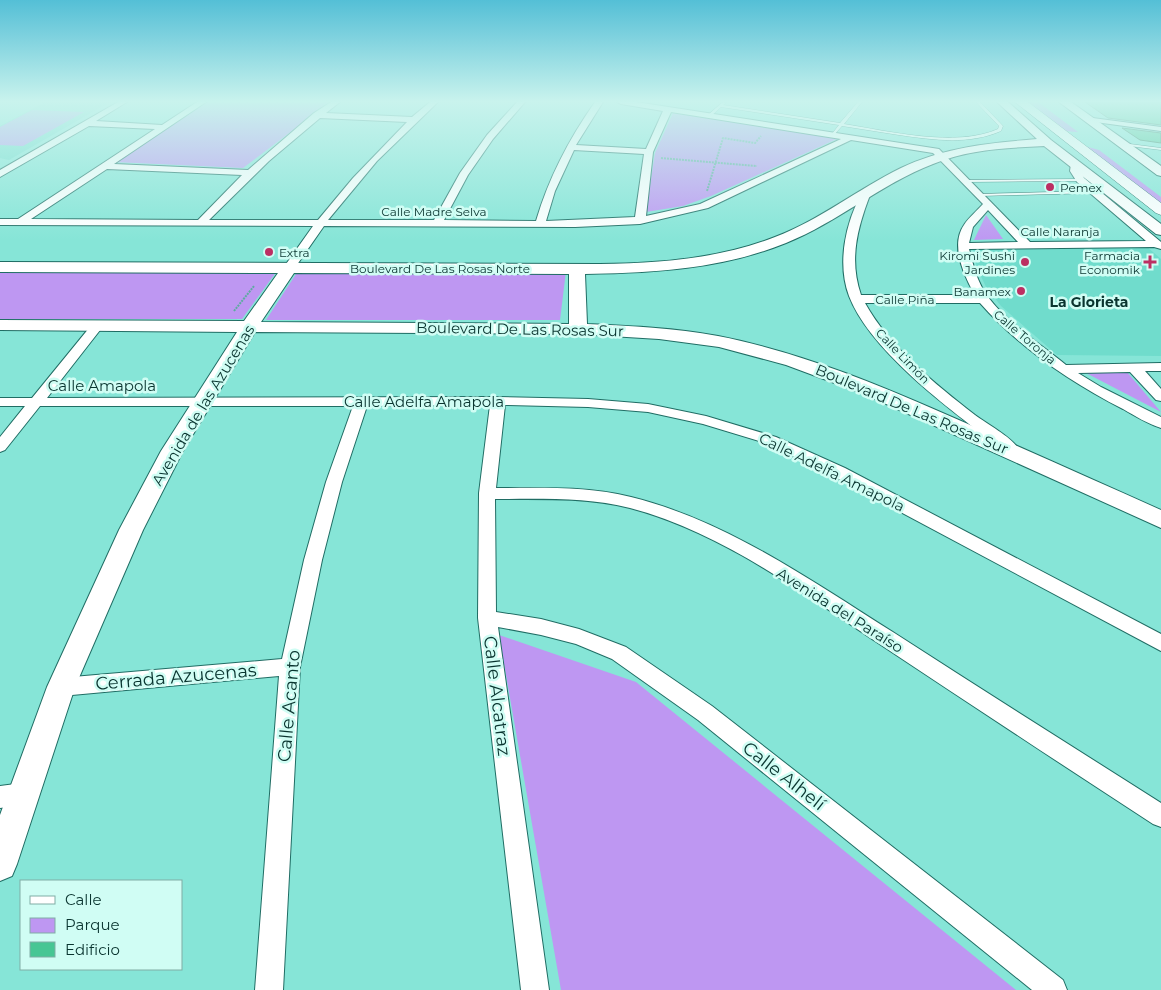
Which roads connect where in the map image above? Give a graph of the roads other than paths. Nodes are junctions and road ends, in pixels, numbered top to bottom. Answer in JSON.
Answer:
{"nodes":[{"id":1,"x":41,"y":148,"type":"edge"},
{"id":2,"x":132,"y":148,"type":"edge"},
{"id":3,"x":278,"y":148,"type":"edge"},
{"id":4,"x":385,"y":148,"type":"edge"},
{"id":5,"x":482,"y":148,"type":"edge"},
{"id":6,"x":569,"y":148,"type":"edge"},
{"id":7,"x":582,"y":148,"type":"edge"},
{"id":8,"x":655,"y":148,"type":"edge"},
{"id":9,"x":828,"y":148,"type":"edge"},
{"id":10,"x":919,"y":148,"type":"edge"},
{"id":11,"x":986,"y":148,"type":"edge"},
{"id":12,"x":1055,"y":148,"type":"edge"},
{"id":13,"x":1081,"y":148,"type":"edge"},
{"id":14,"x":1117,"y":148,"type":"edge"},
{"id":15,"x":1128,"y":148,"type":"edge"},
{"id":16,"x":1135,"y":153,"type":"junction"},
{"id":17,"x":653,"y":155,"type":"junction"},
{"id":18,"x":941,"y":156,"type":"junction"},
{"id":19,"x":1161,"y":157,"type":"edge"},
{"id":20,"x":1075,"y":164,"type":"junction"},
{"id":21,"x":106,"y":166,"type":"junction"},
{"id":22,"x":5,"y":168,"type":"edge"},
{"id":23,"x":249,"y":173,"type":"junction"},
{"id":24,"x":0,"y":174,"type":"edge"},
{"id":25,"x":1157,"y":177,"type":"edge"},
{"id":26,"x":1080,"y":180,"type":"junction"},
{"id":27,"x":966,"y":181,"type":"junction"},
{"id":28,"x":865,"y":195,"type":"junction"},
{"id":29,"x":979,"y":195,"type":"junction"},
{"id":30,"x":1100,"y":196,"type":"junction"},
{"id":31,"x":987,"y":206,"type":"junction"},
{"id":32,"x":1134,"y":208,"type":"junction"},
{"id":33,"x":1161,"y":210,"type":"edge"},
{"id":34,"x":640,"y":220,"type":"junction"},
{"id":35,"x":0,"y":222,"type":"edge"},
{"id":36,"x":20,"y":222,"type":"junction"},
{"id":37,"x":201,"y":222,"type":"junction"},
{"id":38,"x":319,"y":223,"type":"junction"},
{"id":39,"x":438,"y":224,"type":"junction"},
{"id":40,"x":540,"y":224,"type":"junction"},
{"id":41,"x":1161,"y":231,"type":"edge"},
{"id":42,"x":1026,"y":244,"type":"junction"},
{"id":43,"x":963,"y":246,"type":"junction"},
{"id":44,"x":1159,"y":246,"type":"edge"},
{"id":45,"x":0,"y":266,"type":"edge"},
{"id":46,"x":290,"y":267,"type":"junction"},
{"id":47,"x":577,"y":269,"type":"junction"},
{"id":48,"x":857,"y":299,"type":"junction"},
{"id":49,"x":983,"y":299,"type":"junction"},
{"id":50,"x":240,"y":320,"type":"junction"},
{"id":51,"x":0,"y":325,"type":"edge"},
{"id":52,"x":98,"y":325,"type":"junction"},
{"id":53,"x":578,"y":329,"type":"junction"},
{"id":54,"x":1161,"y":367,"type":"edge"},
{"id":55,"x":1134,"y":368,"type":"junction"},
{"id":56,"x":1063,"y":369,"type":"junction"},
{"id":57,"x":1161,"y":397,"type":"edge"},
{"id":58,"x":203,"y":401,"type":"junction"},
{"id":59,"x":498,"y":401,"type":"junction"},
{"id":60,"x":0,"y":402,"type":"edge"},
{"id":61,"x":35,"y":402,"type":"junction"},
{"id":62,"x":361,"y":402,"type":"junction"},
{"id":63,"x":1161,"y":423,"type":"edge"},
{"id":64,"x":0,"y":447,"type":"edge"},
{"id":65,"x":1018,"y":454,"type":"junction"},
{"id":66,"x":487,"y":493,"type":"junction"},
{"id":67,"x":1161,"y":520,"type":"edge"},
{"id":68,"x":487,"y":618,"type":"junction"},
{"id":69,"x":1161,"y":643,"type":"edge"},
{"id":70,"x":290,"y":667,"type":"junction"},
{"id":71,"x":62,"y":687,"type":"junction"},
{"id":72,"x":11,"y":795,"type":"edge"},
{"id":73,"x":1161,"y":816,"type":"edge"},
{"id":74,"x":0,"y":864,"type":"edge"},
{"id":75,"x":269,"y":990,"type":"edge"},
{"id":76,"x":535,"y":990,"type":"edge"},
{"id":77,"x":1053,"y":990,"type":"edge"}],
"edges":[{"from":1,"to":22,"type":"street"},
{"from":2,"to":21,"type":"street"},
{"from":3,"to":23,"type":"street"},
{"from":4,"to":38,"type":"street","name":"Avenida de las Azucenas"},
{"from":5,"to":39,"type":"street"},
{"from":6,"to":40,"type":"street"},
{"from":7,"to":17,"type":"street"},
{"from":8,"to":17,"type":"street"},
{"from":9,"to":34,"type":"street","name":"Calle Madre Selva"},
{"from":10,"to":18,"type":"street"},
{"from":11,"to":18,"type":"main road","name":"Boulevard De Las Rosas Norte"},
{"from":12,"to":20,"type":"main road"},
{"from":13,"to":33,"type":"main road"},
{"from":14,"to":25,"type":"main road"},
{"from":15,"to":16,"type":"main road"},
{"from":16,"to":19,"type":"main road"},
{"from":16,"to":25,"type":"main road"},
{"from":17,"to":34,"type":"street"},
{"from":18,"to":27,"type":"street"},
{"from":18,"to":28,"type":"main road","name":"Boulevard De Las Rosas Norte"},
{"from":20,"to":26,"type":"street"},
{"from":20,"to":32,"type":"main road"},
{"from":21,"to":23,"type":"street"},
{"from":21,"to":36,"type":"street"},
{"from":22,"to":24,"type":"street"},
{"from":23,"to":37,"type":"street"},
{"from":26,"to":27,"type":"lane"},
{"from":26,"to":30,"type":"street"},
{"from":27,"to":29,"type":"street"},
{"from":28,"to":47,"type":"main road","name":"Boulevard De Las Rosas Norte"},
{"from":28,"to":48,"type":"street","name":"Calle Limón"},
{"from":29,"to":30,"type":"lane"},
{"from":29,"to":31,"type":"street"},
{"from":30,"to":32,"type":"main road"},
{"from":30,"to":44,"type":"street"},
{"from":31,"to":42,"type":"street"},
{"from":31,"to":43,"type":"street"},
{"from":32,"to":41,"type":"main road"},
{"from":34,"to":40,"type":"street","name":"Calle Madre Selva"},
{"from":35,"to":36,"type":"street","name":"Calle Madre Selva"},
{"from":36,"to":37,"type":"street","name":"Calle Madre Selva"},
{"from":37,"to":38,"type":"street","name":"Calle Madre Selva"},
{"from":38,"to":39,"type":"street","name":"Calle Madre Selva"},
{"from":38,"to":46,"type":"street","name":"Avenida de las Azucenas"},
{"from":39,"to":40,"type":"street","name":"Calle Madre Selva"},
{"from":42,"to":43,"type":"street","name":"Calle Naranja"},
{"from":42,"to":44,"type":"street","name":"Calle Naranja"},
{"from":43,"to":49,"type":"street","name":"Calle Toronja"},
{"from":45,"to":46,"type":"main road","name":"Boulevard De Las Rosas Norte"},
{"from":46,"to":47,"type":"main road","name":"Boulevard De Las Rosas Norte"},
{"from":46,"to":50,"type":"main road","name":"Avenida de las Azucenas"},
{"from":47,"to":53,"type":"main road"},
{"from":48,"to":49,"type":"street","name":"Calle Piña"},
{"from":48,"to":65,"type":"street","name":"Calle Limón"},
{"from":49,"to":56,"type":"street","name":"Calle Toronja"},
{"from":50,"to":52,"type":"main road","name":"Boulevard De Las Rosas Sur"},
{"from":50,"to":53,"type":"main road","name":"Boulevard De Las Rosas Sur"},
{"from":50,"to":58,"type":"main road","name":"Avenida de las Azucenas"},
{"from":51,"to":52,"type":"main road","name":"Boulevard De Las Rosas Sur"},
{"from":52,"to":61,"type":"street"},
{"from":53,"to":65,"type":"main road","name":"Boulevard De Las Rosas Sur"},
{"from":54,"to":55,"type":"street"},
{"from":55,"to":56,"type":"street"},
{"from":55,"to":57,"type":"street"},
{"from":56,"to":63,"type":"street","name":"Calle Toronja"},
{"from":58,"to":61,"type":"street","name":"Calle Amapola"},
{"from":58,"to":62,"type":"street","name":"Calle Adelfa Amapola"},
{"from":58,"to":71,"type":"main road","name":"Avenida de las Azucenas"},
{"from":59,"to":62,"type":"street","name":"Calle Adelfa Amapola"},
{"from":59,"to":66,"type":"street","name":"Calle Alcatraz"},
{"from":59,"to":69,"type":"street","name":"Calle Adelfa Amapola"},
{"from":60,"to":61,"type":"street","name":"Calle Amapola"},
{"from":61,"to":64,"type":"street"},
{"from":62,"to":70,"type":"street","name":"Calle Acanto"},
{"from":65,"to":67,"type":"main road","name":"Boulevard De Las Rosas Sur"},
{"from":66,"to":68,"type":"street","name":"Calle Alcatraz"},
{"from":66,"to":73,"type":"street","name":"Avenida del Paraíso"},
{"from":68,"to":76,"type":"street","name":"Calle Alcatraz"},
{"from":68,"to":77,"type":"street","name":"Calle Alhelí"},
{"from":70,"to":71,"type":"street","name":"Cerrada Azucenas"},
{"from":70,"to":75,"type":"street","name":"Calle Acanto"},
{"from":71,"to":72,"type":"main road","name":"Avenida de las Azucenas"},
{"from":72,"to":74,"type":"main road","name":"Avenida de las Azucenas"}]}
